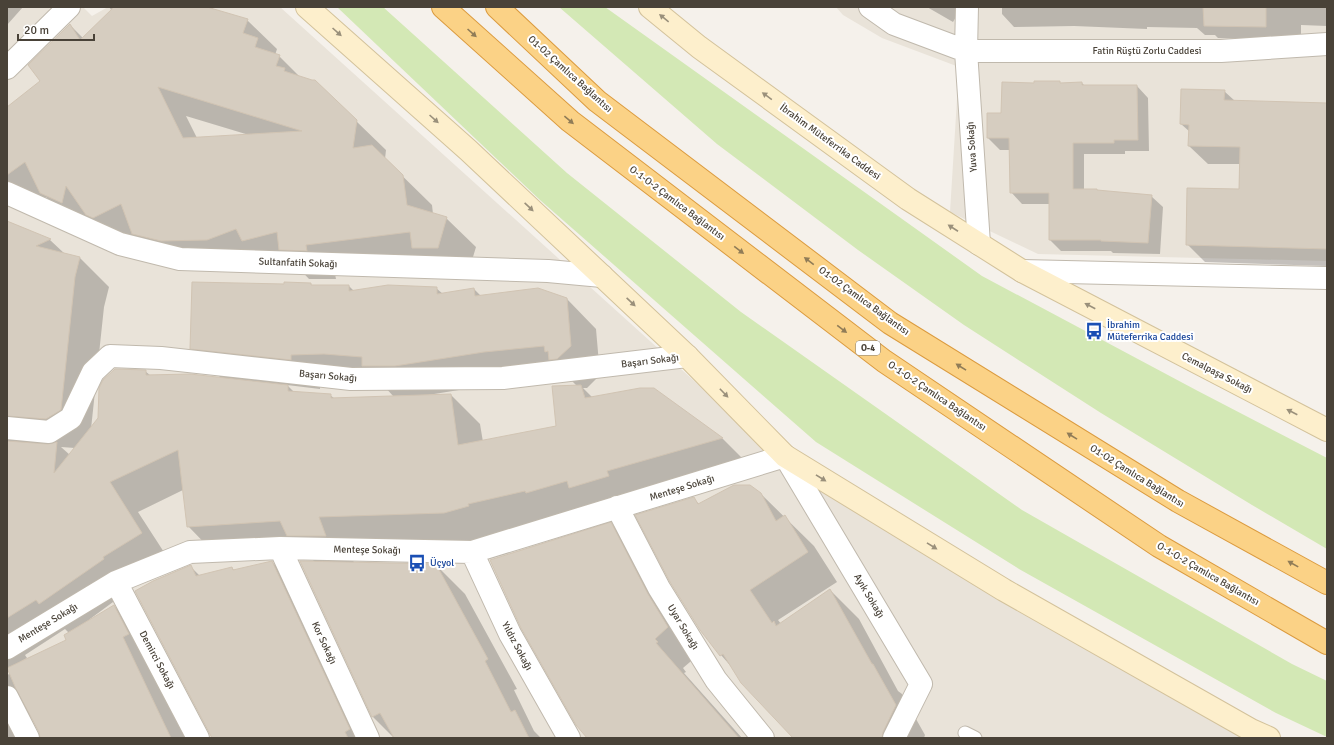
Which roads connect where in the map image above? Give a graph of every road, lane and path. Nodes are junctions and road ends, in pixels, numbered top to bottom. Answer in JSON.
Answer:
{"nodes":[{"id":1,"x":69,"y":7,"type":"edge"},
{"id":2,"x":307,"y":7,"type":"edge"},
{"id":3,"x":443,"y":7,"type":"edge"},
{"id":4,"x":497,"y":7,"type":"edge"},
{"id":5,"x":650,"y":7,"type":"edge"},
{"id":6,"x":870,"y":7,"type":"edge"},
{"id":7,"x":967,"y":7,"type":"edge"},
{"id":8,"x":1327,"y":44,"type":"edge"},
{"id":9,"x":966,"y":51,"type":"junction"},
{"id":10,"x":7,"y":68,"type":"edge"},
{"id":11,"x":7,"y":193,"type":"edge"},
{"id":12,"x":979,"y":244,"type":"junction"},
{"id":13,"x":1022,"y":270,"type":"junction"},
{"id":14,"x":602,"y":276,"type":"junction"},
{"id":15,"x":1327,"y":278,"type":"edge"},
{"id":16,"x":687,"y":356,"type":"junction"},
{"id":17,"x":7,"y":428,"type":"edge"},
{"id":18,"x":1327,"y":430,"type":"edge"},
{"id":19,"x":785,"y":456,"type":"junction"},
{"id":20,"x":617,"y":508,"type":"junction"},
{"id":21,"x":280,"y":548,"type":"junction"},
{"id":22,"x":472,"y":552,"type":"junction"},
{"id":23,"x":116,"y":582,"type":"junction"},
{"id":24,"x":1327,"y":583,"type":"edge"},
{"id":25,"x":1327,"y":643,"type":"edge"},
{"id":26,"x":7,"y":648,"type":"edge"},
{"id":27,"x":7,"y":697,"type":"edge"},
{"id":28,"x":28,"y":738,"type":"edge"},
{"id":29,"x":198,"y":738,"type":"edge"},
{"id":30,"x":368,"y":738,"type":"edge"},
{"id":31,"x":569,"y":738,"type":"edge"},
{"id":32,"x":762,"y":738,"type":"edge"},
{"id":33,"x":894,"y":738,"type":"edge"},
{"id":34,"x":1269,"y":738,"type":"edge"}],
"edges":[{"from":1,"to":10,"type":"street"},
{"from":2,"to":14,"type":"main road","one_way":true},
{"from":3,"to":25,"type":"highway","name":"O-1-O-2 Çamlıca Bağlantısı","number":"O-4","one_way":true},
{"from":24,"to":4,"type":"highway","name":"O1-O2 Çamlıca Bağlantısı","one_way":true},
{"from":12,"to":5,"type":"main road","name":"İbrahim Müteferrika Caddesi","one_way":true},
{"from":6,"to":9,"type":"street"},
{"from":7,"to":9,"type":"street","name":"Yuva Sokağı"},
{"from":8,"to":9,"type":"street","name":"Fatin Rüştü Zorlu Caddesi"},
{"from":9,"to":12,"type":"street","name":"Yuva Sokağı"},
{"from":11,"to":14,"type":"street","name":"Sultanfatih Sokağı"},
{"from":12,"to":13,"type":"main road","name":"İbrahim Müteferrika Caddesi"},
{"from":13,"to":15,"type":"street","name":"İbrahim Müteferrika Caddesi"},
{"from":18,"to":13,"type":"main road","name":"Cemalpaşa Sokağı","one_way":true},
{"from":14,"to":16,"type":"main road","one_way":true},
{"from":16,"to":17,"type":"street","name":"Başarı Sokağı"},
{"from":16,"to":19,"type":"main road","one_way":true},
{"from":19,"to":20,"type":"street","name":"Menteşe Sokağı"},
{"from":19,"to":33,"type":"street","name":"Ayık Sokağı"},
{"from":19,"to":34,"type":"main road","one_way":true},
{"from":20,"to":22,"type":"street","name":"Menteşe Sokağı"},
{"from":20,"to":32,"type":"street","name":"Uyar Sokağı"},
{"from":21,"to":22,"type":"street","name":"Menteşe Sokağı"},
{"from":21,"to":23,"type":"street","name":"Menteşe Sokağı"},
{"from":21,"to":30,"type":"street","name":"Kor Sokağı"},
{"from":22,"to":31,"type":"street","name":"Yıldız Sokağı"},
{"from":23,"to":26,"type":"street","name":"Menteşe Sokağı"},
{"from":23,"to":29,"type":"street","name":"Demirci Sokağı"},
{"from":27,"to":28,"type":"street"}]}
